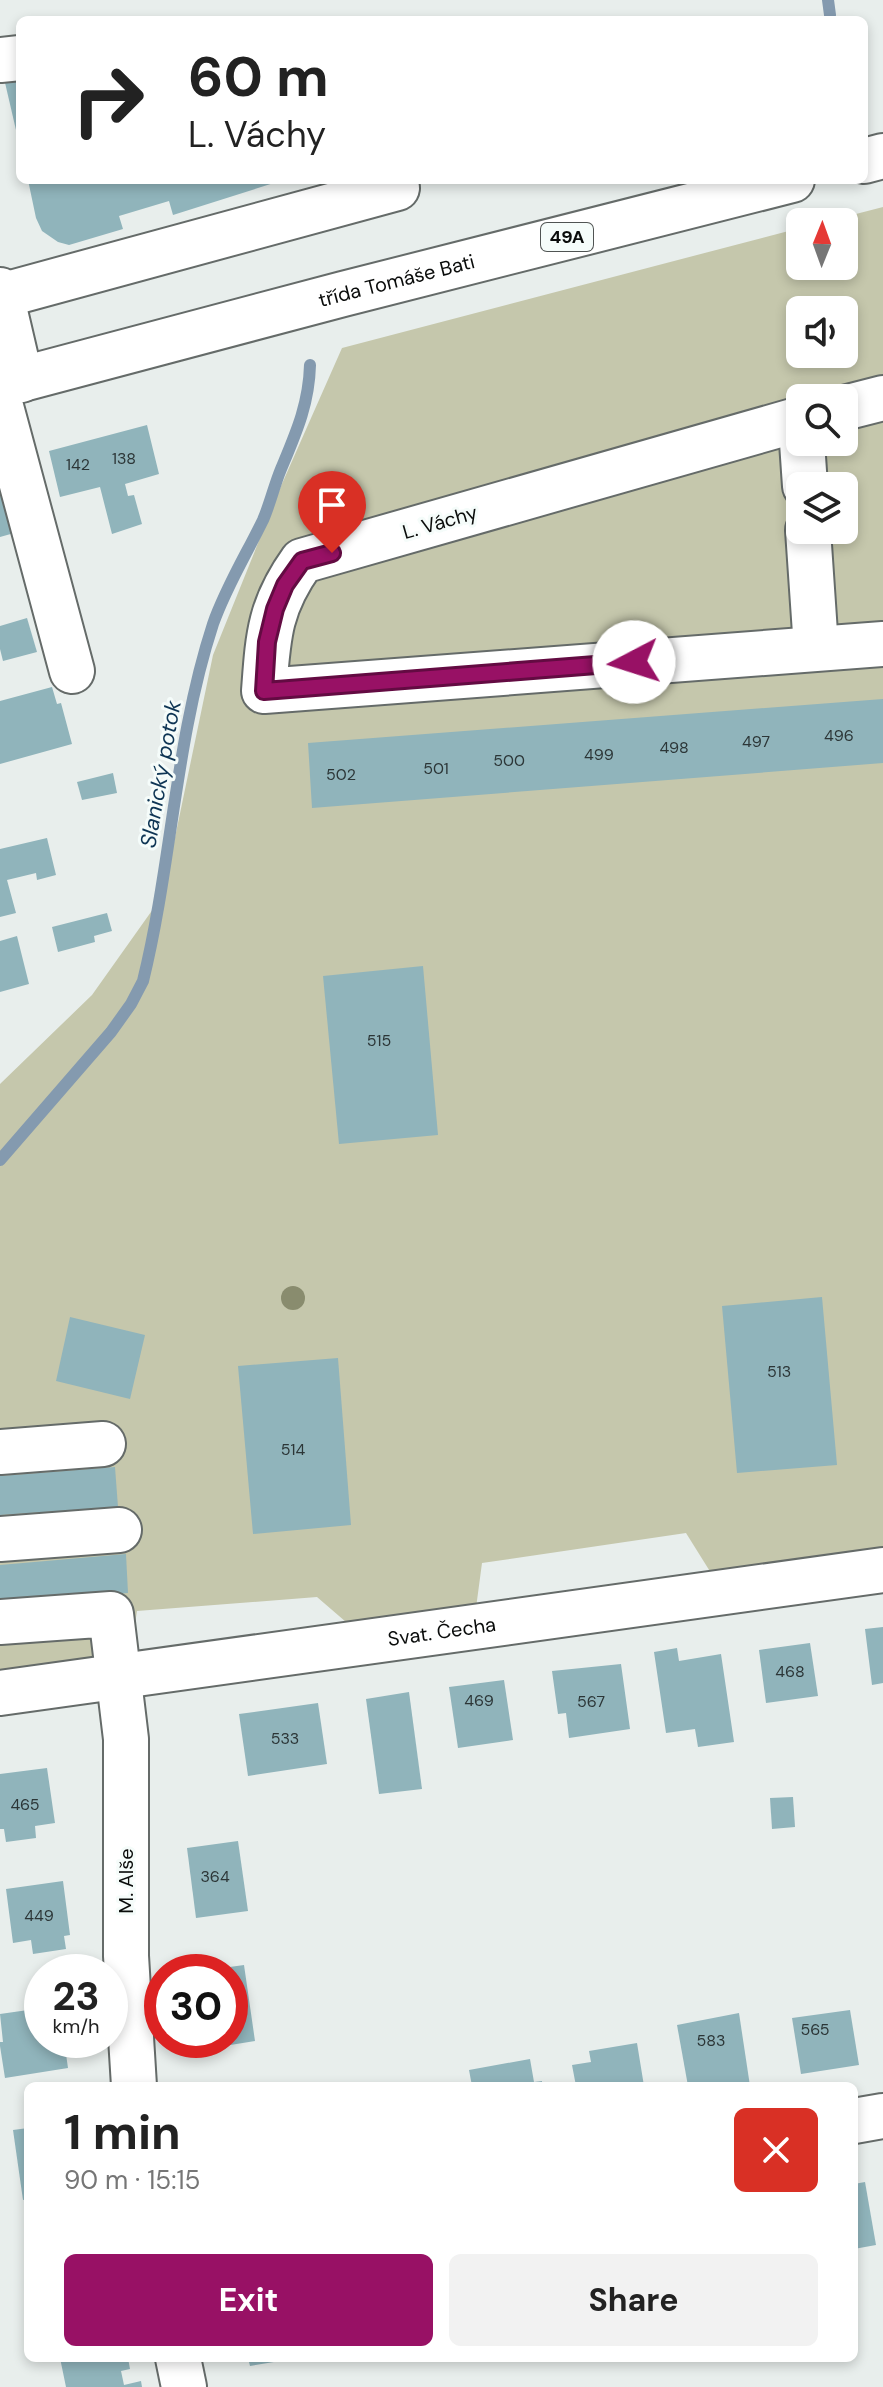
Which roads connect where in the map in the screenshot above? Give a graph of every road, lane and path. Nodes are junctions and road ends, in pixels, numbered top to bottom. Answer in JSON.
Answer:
{"nodes":[{"id":1,"x":403,"y":184,"type":"edge"},
{"id":2,"x":774,"y":185,"type":"edge"},
{"id":3,"x":0,"y":294,"type":"edge"},
{"id":4,"x":7,"y":389,"type":"edge"},
{"id":5,"x":883,"y":398,"type":"edge"},
{"id":6,"x":858,"y":404,"type":"edge"},
{"id":7,"x":786,"y":432,"type":"edge"},
{"id":8,"x":809,"y":544,"type":"edge"},
{"id":9,"x":883,"y":644,"type":"edge"},
{"id":10,"x":816,"y":648,"type":"junction"},
{"id":11,"x":72,"y":671,"type":"dead end"},
{"id":12,"x":103,"y":1444,"type":"dead end"},
{"id":13,"x":0,"y":1452,"type":"edge"},
{"id":14,"x":119,"y":1530,"type":"dead end"},
{"id":15,"x":0,"y":1539,"type":"edge"},
{"id":16,"x":883,"y":1570,"type":"edge"},
{"id":17,"x":0,"y":1622,"type":"edge"},
{"id":18,"x":117,"y":1676,"type":"junction"},
{"id":19,"x":0,"y":1693,"type":"edge"},
{"id":20,"x":134,"y":2082,"type":"edge"},
{"id":21,"x":883,"y":2116,"type":"edge"},
{"id":22,"x":858,"y":2120,"type":"edge"},
{"id":23,"x":179,"y":2362,"type":"edge"},
{"id":24,"x":184,"y":2387,"type":"edge"}],
"edges":[{"from":1,"to":3,"type":"street"},
{"from":2,"to":4,"type":"street","name":"třída Tomáše Bati","number":"49A"},
{"from":3,"to":4,"type":"street"},
{"from":4,"to":11,"type":"street"},
{"from":5,"to":6,"type":"street"},
{"from":7,"to":10,"type":"street","name":"L. Váchy"},
{"from":8,"to":10,"type":"street"},
{"from":9,"to":10,"type":"street","name":"L. Váchy"},
{"from":12,"to":13,"type":"street"},
{"from":14,"to":15,"type":"street"},
{"from":16,"to":18,"type":"street","name":"Svat. Čecha"},
{"from":17,"to":18,"type":"street","name":"M. Alše"},
{"from":18,"to":19,"type":"street","name":"Svat. Čecha"},
{"from":18,"to":20,"type":"street","name":"M. Alše"},
{"from":21,"to":22,"type":"street"},
{"from":23,"to":24,"type":"street"}]}
